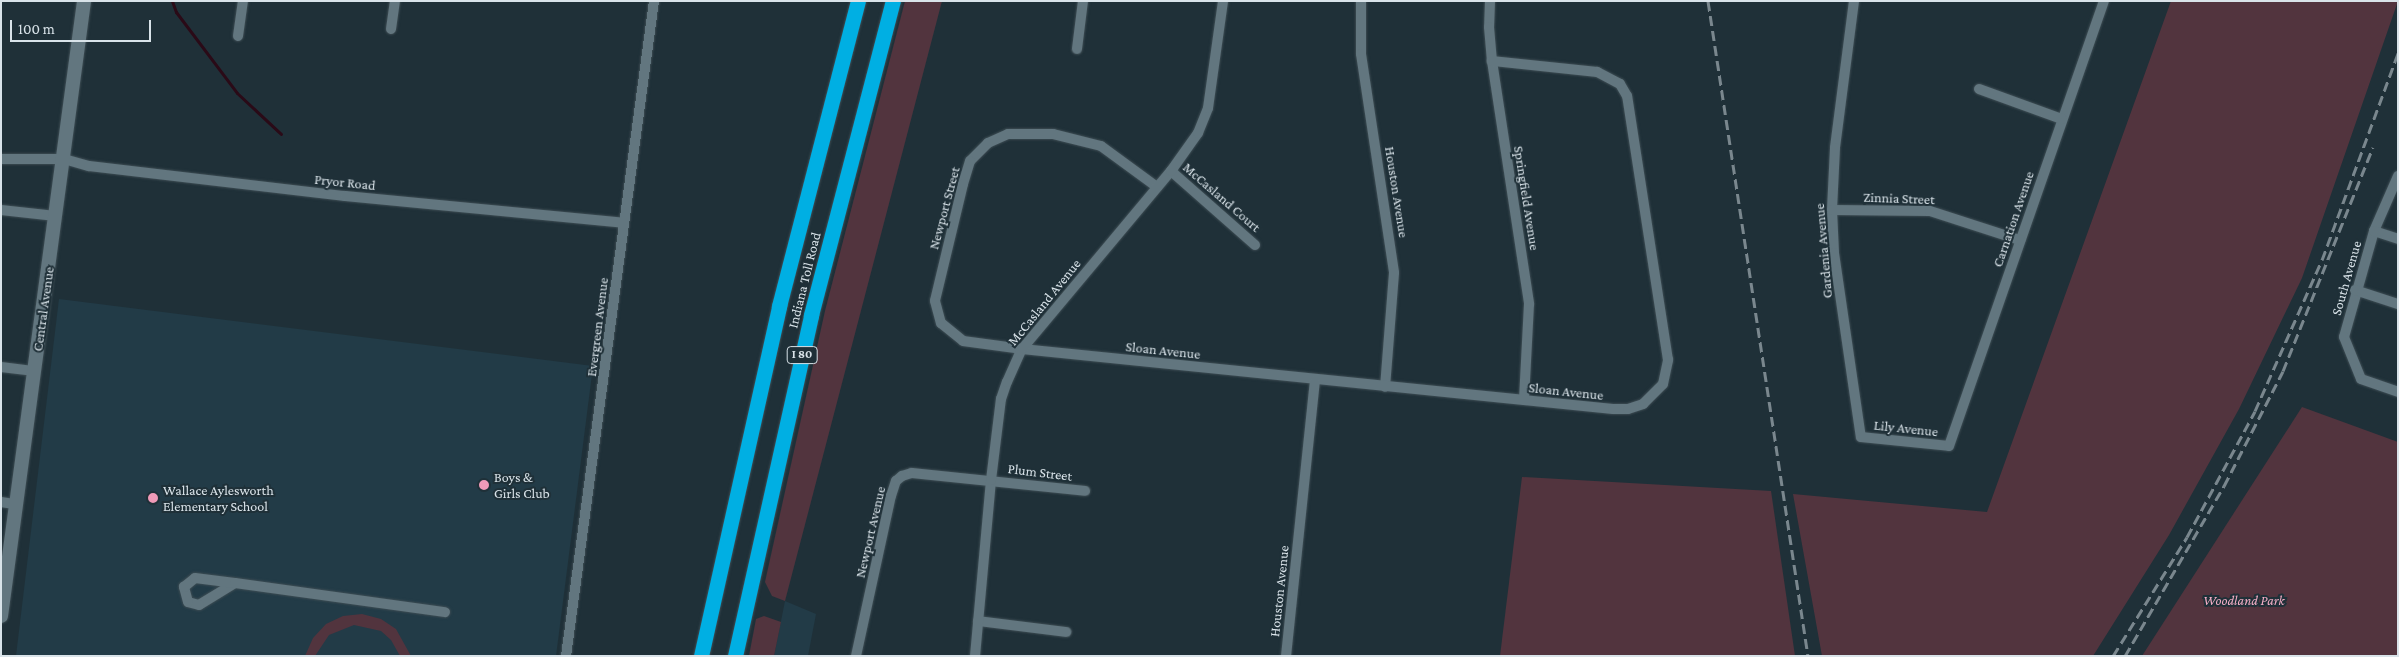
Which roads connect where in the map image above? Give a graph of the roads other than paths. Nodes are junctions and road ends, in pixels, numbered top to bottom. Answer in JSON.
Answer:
{"nodes":[{"id":1,"x":84,"y":1,"type":"edge"},
{"id":2,"x":243,"y":1,"type":"edge"},
{"id":3,"x":395,"y":1,"type":"edge"},
{"id":4,"x":654,"y":1,"type":"edge"},
{"id":5,"x":858,"y":1,"type":"edge"},
{"id":6,"x":893,"y":1,"type":"edge"},
{"id":7,"x":1083,"y":1,"type":"edge"},
{"id":8,"x":1223,"y":1,"type":"edge"},
{"id":9,"x":1361,"y":1,"type":"edge"},
{"id":10,"x":1490,"y":1,"type":"edge"},
{"id":11,"x":1854,"y":1,"type":"edge"},
{"id":12,"x":2104,"y":1,"type":"edge"},
{"id":13,"x":391,"y":29,"type":"dead end"},
{"id":14,"x":238,"y":36,"type":"dead end"},
{"id":15,"x":1077,"y":49,"type":"dead end"},
{"id":16,"x":1492,"y":61,"type":"junction"},
{"id":17,"x":1979,"y":89,"type":"dead end"},
{"id":18,"x":2062,"y":119,"type":"junction"},
{"id":19,"x":1,"y":159,"type":"edge"},
{"id":20,"x":64,"y":159,"type":"junction"},
{"id":21,"x":1171,"y":171,"type":"junction"},
{"id":22,"x":2397,"y":174,"type":"edge"},
{"id":23,"x":1156,"y":187,"type":"junction"},
{"id":24,"x":1,"y":210,"type":"edge"},
{"id":25,"x":1832,"y":210,"type":"junction"},
{"id":26,"x":56,"y":216,"type":"junction"},
{"id":27,"x":624,"y":223,"type":"junction"},
{"id":28,"x":2374,"y":231,"type":"junction"},
{"id":29,"x":2398,"y":239,"type":"edge"},
{"id":30,"x":2020,"y":240,"type":"junction"},
{"id":31,"x":1255,"y":245,"type":"dead end"},
{"id":32,"x":2355,"y":290,"type":"junction"},
{"id":33,"x":2398,"y":304,"type":"edge"},
{"id":34,"x":1022,"y":349,"type":"junction"},
{"id":35,"x":1,"y":367,"type":"edge"},
{"id":36,"x":35,"y":371,"type":"junction"},
{"id":37,"x":1314,"y":381,"type":"junction"},
{"id":38,"x":1385,"y":387,"type":"junction"},
{"id":39,"x":2398,"y":392,"type":"edge"},
{"id":40,"x":1524,"y":400,"type":"junction"},
{"id":41,"x":1861,"y":437,"type":"joint"},
{"id":42,"x":1949,"y":446,"type":"joint"},
{"id":43,"x":992,"y":480,"type":"junction"},
{"id":44,"x":1085,"y":491,"type":"dead end"},
{"id":45,"x":8,"y":503,"type":"edge"},
{"id":46,"x":235,"y":583,"type":"dead end"},
{"id":47,"x":445,"y":612,"type":"dead end"},
{"id":48,"x":1,"y":616,"type":"edge"},
{"id":49,"x":978,"y":621,"type":"junction"},
{"id":50,"x":1066,"y":632,"type":"dead end"},
{"id":51,"x":566,"y":656,"type":"edge"},
{"id":52,"x":701,"y":656,"type":"edge"},
{"id":53,"x":735,"y":656,"type":"edge"},
{"id":54,"x":856,"y":656,"type":"edge"},
{"id":55,"x":975,"y":656,"type":"edge"},
{"id":56,"x":1286,"y":656,"type":"edge"}],
"edges":[{"from":1,"to":20,"type":"main road","name":"Central Avenue"},
{"from":2,"to":14,"type":"street"},
{"from":3,"to":13,"type":"street"},
{"from":4,"to":27,"type":"street","name":"Evergreen Avenue"},
{"from":5,"to":52,"type":"highway","name":"Indiana Toll Road","number":"I 80"},
{"from":6,"to":53,"type":"highway","name":"Indiana Toll Road","number":"I 80"},
{"from":7,"to":15,"type":"street"},
{"from":8,"to":21,"type":"street","name":"McCasland Avenue"},
{"from":9,"to":38,"type":"street","name":"Houston Avenue"},
{"from":10,"to":16,"type":"street","name":"Springfield Avenue"},
{"from":11,"to":25,"type":"street","name":"Gardenia Avenue"},
{"from":12,"to":18,"type":"street","name":"Carnation Avenue"},
{"from":16,"to":40,"type":"street","name":"Springfield Avenue"},
{"from":16,"to":40,"type":"street","name":"Sloan Avenue"},
{"from":17,"to":18,"type":"street"},
{"from":18,"to":30,"type":"street","name":"Carnation Avenue"},
{"from":19,"to":20,"type":"street","name":"Pryor Road"},
{"from":20,"to":26,"type":"main road","name":"Central Avenue"},
{"from":20,"to":27,"type":"street","name":"Pryor Road"},
{"from":21,"to":23,"type":"street","name":"McCasland Avenue"},
{"from":21,"to":31,"type":"street","name":"McCasland Court"},
{"from":22,"to":28,"type":"street","name":"South Avenue"},
{"from":23,"to":34,"type":"street","name":"McCasland Avenue"},
{"from":23,"to":34,"type":"street","name":"Newport Street"},
{"from":24,"to":26,"type":"street"},
{"from":25,"to":30,"type":"street","name":"Zinnia Street"},
{"from":25,"to":41,"type":"street","name":"Gardenia Avenue"},
{"from":26,"to":36,"type":"main road","name":"Central Avenue"},
{"from":27,"to":51,"type":"street","name":"Evergreen Avenue"},
{"from":28,"to":29,"type":"street"},
{"from":28,"to":32,"type":"street","name":"South Avenue"},
{"from":30,"to":42,"type":"street","name":"Carnation Avenue"},
{"from":32,"to":33,"type":"street"},
{"from":32,"to":39,"type":"street","name":"South Avenue"},
{"from":34,"to":37,"type":"street","name":"Sloan Avenue"},
{"from":34,"to":43,"type":"street","name":"McCasland Avenue"},
{"from":35,"to":36,"type":"street"},
{"from":36,"to":45,"type":"main road","name":"Central Avenue"},
{"from":37,"to":38,"type":"street","name":"Sloan Avenue"},
{"from":37,"to":56,"type":"street","name":"Houston Avenue"},
{"from":38,"to":40,"type":"street","name":"Sloan Avenue"},
{"from":41,"to":42,"type":"street","name":"Lily Avenue"},
{"from":43,"to":44,"type":"street","name":"Plum Street"},
{"from":43,"to":49,"type":"street","name":"McCasland Avenue"},
{"from":43,"to":54,"type":"street","name":"Newport Avenue"},
{"from":45,"to":48,"type":"main road","name":"Central Avenue"},
{"from":46,"to":47,"type":"street"},
{"from":49,"to":50,"type":"street"},
{"from":49,"to":55,"type":"street","name":"McCasland Avenue"}]}
